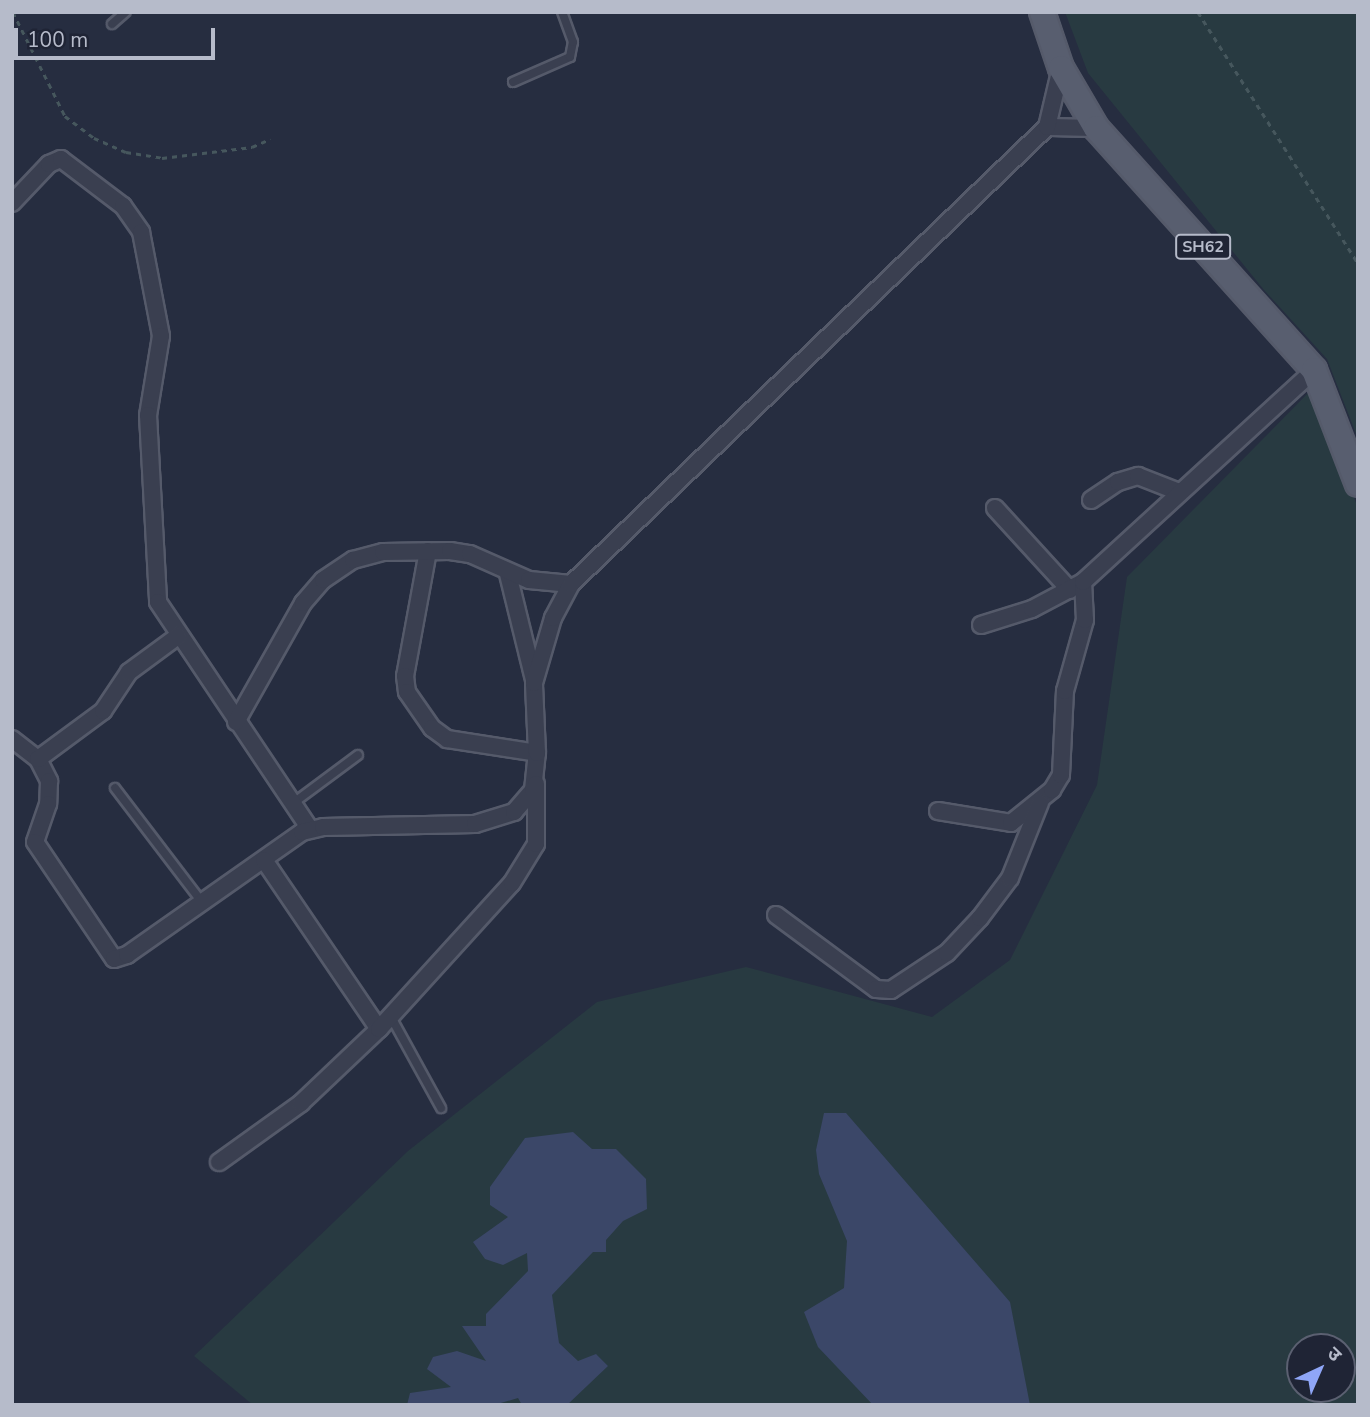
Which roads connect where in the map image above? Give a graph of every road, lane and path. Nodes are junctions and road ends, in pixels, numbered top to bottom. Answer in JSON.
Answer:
{"nodes":[{"id":1,"x":13,"y":12,"type":"edge"},
{"id":2,"x":126,"y":12,"type":"edge"},
{"id":3,"x":562,"y":12,"type":"edge"},
{"id":4,"x":1042,"y":12,"type":"edge"},
{"id":5,"x":1198,"y":12,"type":"edge"},
{"id":6,"x":112,"y":24,"type":"dead end"},
{"id":7,"x":1061,"y":68,"type":"junction"},
{"id":8,"x":513,"y":82,"type":"dead end"},
{"id":9,"x":1047,"y":127,"type":"junction"},
{"id":10,"x":1096,"y":128,"type":"junction"},
{"id":11,"x":270,"y":139,"type":"dead end"},
{"id":12,"x":12,"y":203,"type":"edge"},
{"id":13,"x":1358,"y":263,"type":"edge"},
{"id":14,"x":1314,"y":370,"type":"junction"},
{"id":15,"x":1358,"y":484,"type":"edge"},
{"id":16,"x":1179,"y":492,"type":"junction"},
{"id":17,"x":1091,"y":500,"type":"dead end"},
{"id":18,"x":995,"y":508,"type":"dead end"},
{"id":19,"x":428,"y":551,"type":"junction"},
{"id":20,"x":508,"y":574,"type":"junction"},
{"id":21,"x":571,"y":584,"type":"junction"},
{"id":22,"x":1076,"y":586,"type":"junction"},
{"id":23,"x":981,"y":625,"type":"dead end"},
{"id":24,"x":178,"y":636,"type":"junction"},
{"id":25,"x":534,"y":682,"type":"junction"},
{"id":26,"x":236,"y":722,"type":"junction"},
{"id":27,"x":12,"y":739,"type":"edge"},
{"id":28,"x":537,"y":753,"type":"junction"},
{"id":29,"x":358,"y":755,"type":"dead end"},
{"id":30,"x":38,"y":759,"type":"junction"},
{"id":31,"x":535,"y":778,"type":"junction"},
{"id":32,"x":115,"y":788,"type":"dead end"},
{"id":33,"x":1042,"y":800,"type":"junction"},
{"id":34,"x":292,"y":804,"type":"junction"},
{"id":35,"x":938,"y":811,"type":"dead end"},
{"id":36,"x":310,"y":829,"type":"junction"},
{"id":37,"x":264,"y":860,"type":"junction"},
{"id":38,"x":203,"y":903,"type":"junction"},
{"id":39,"x":776,"y":915,"type":"dead end"},
{"id":40,"x":390,"y":1017,"type":"junction"},
{"id":41,"x":379,"y":1029,"type":"junction"},
{"id":42,"x":441,"y":1108,"type":"dead end"},
{"id":43,"x":219,"y":1162,"type":"dead end"}],
"edges":[{"from":1,"to":11,"type":"path"},
{"from":2,"to":6,"type":"lane"},
{"from":3,"to":8,"type":"lane"},
{"from":4,"to":7,"type":"main road","number":"SH62"},
{"from":5,"to":13,"type":"path"},
{"from":7,"to":9,"type":"street"},
{"from":7,"to":10,"type":"main road","number":"SH62"},
{"from":9,"to":10,"type":"street"},
{"from":9,"to":21,"type":"street"},
{"from":10,"to":14,"type":"main road","number":"SH62"},
{"from":12,"to":24,"type":"street"},
{"from":14,"to":15,"type":"main road","number":"SH62"},
{"from":14,"to":16,"type":"street"},
{"from":16,"to":17,"type":"street"},
{"from":16,"to":22,"type":"street"},
{"from":18,"to":22,"type":"street"},
{"from":19,"to":20,"type":"street"},
{"from":19,"to":26,"type":"street"},
{"from":19,"to":28,"type":"street"},
{"from":20,"to":21,"type":"street"},
{"from":20,"to":25,"type":"street"},
{"from":21,"to":25,"type":"street"},
{"from":22,"to":23,"type":"street"},
{"from":22,"to":33,"type":"street"},
{"from":24,"to":26,"type":"street"},
{"from":24,"to":30,"type":"street"},
{"from":25,"to":28,"type":"street"},
{"from":26,"to":34,"type":"street"},
{"from":27,"to":30,"type":"street"},
{"from":28,"to":31,"type":"street"},
{"from":29,"to":34,"type":"lane"},
{"from":30,"to":38,"type":"street"},
{"from":31,"to":36,"type":"street"},
{"from":31,"to":40,"type":"street"},
{"from":32,"to":38,"type":"lane"},
{"from":33,"to":35,"type":"street"},
{"from":33,"to":39,"type":"street"},
{"from":34,"to":36,"type":"street"},
{"from":36,"to":37,"type":"street"},
{"from":37,"to":38,"type":"street"},
{"from":37,"to":41,"type":"street"},
{"from":40,"to":41,"type":"street"},
{"from":40,"to":42,"type":"lane"},
{"from":41,"to":43,"type":"street"}]}
